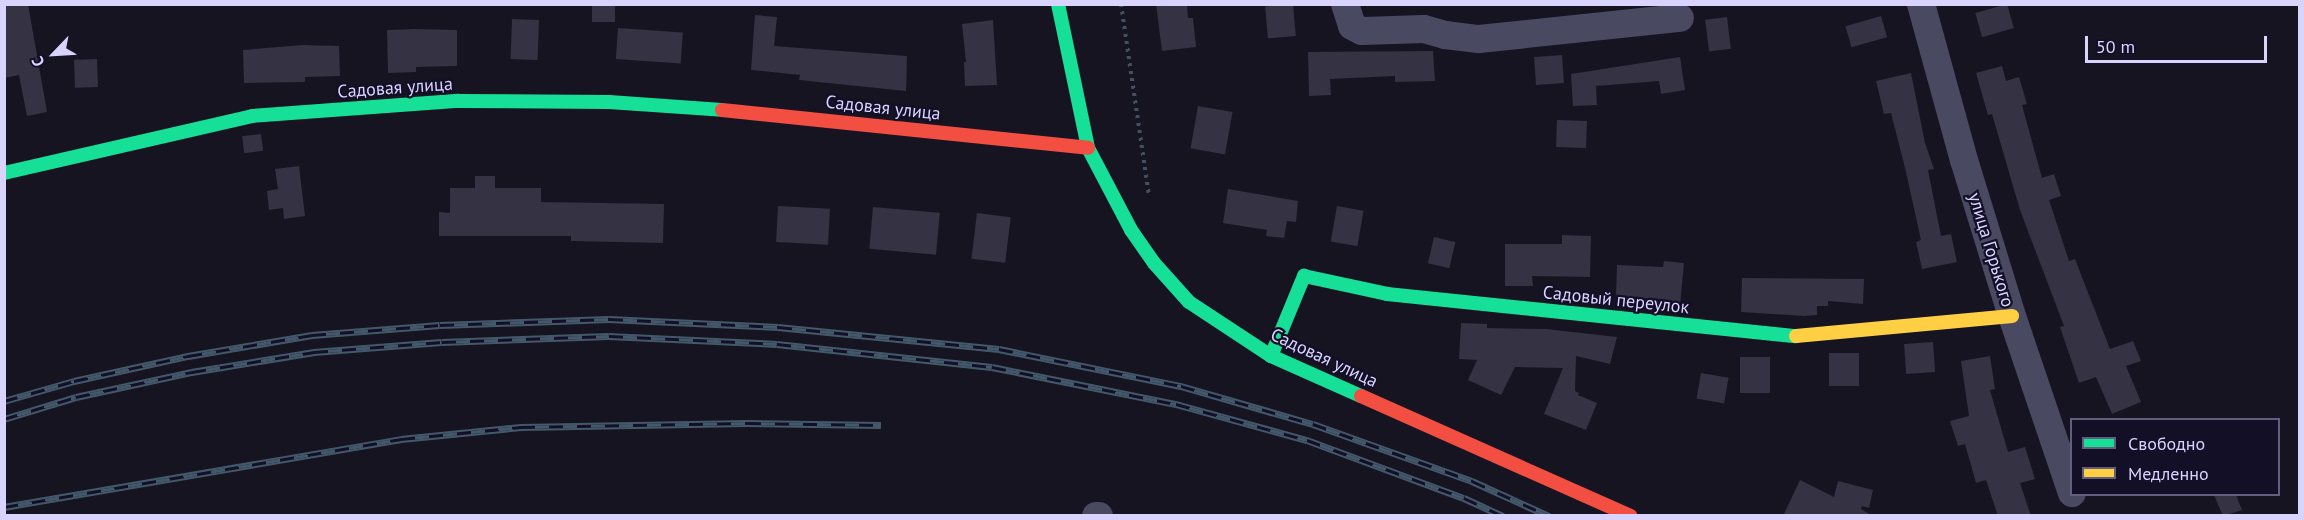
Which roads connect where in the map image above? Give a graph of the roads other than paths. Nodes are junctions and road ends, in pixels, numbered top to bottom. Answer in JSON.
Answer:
{"nodes":[{"id":1,"x":1058,"y":4,"type":"edge"},
{"id":2,"x":1345,"y":4,"type":"edge"},
{"id":3,"x":1921,"y":4,"type":"edge"},
{"id":4,"x":1680,"y":18,"type":"dead end"},
{"id":5,"x":1088,"y":148,"type":"junction"},
{"id":6,"x":4,"y":173,"type":"edge"},
{"id":7,"x":2012,"y":316,"type":"junction"},
{"id":8,"x":1270,"y":356,"type":"junction"},
{"id":9,"x":2070,"y":488,"type":"edge"},
{"id":10,"x":2073,"y":496,"type":"edge"},
{"id":11,"x":1630,"y":516,"type":"edge"},
{"id":12,"x":2079,"y":516,"type":"edge"}],
"edges":[{"from":1,"to":5,"type":"street"},
{"from":2,"to":4,"type":"street"},
{"from":3,"to":7,"type":"street","name":"улица Горького"},
{"from":5,"to":6,"type":"street","name":"Садовая улица"},
{"from":5,"to":8,"type":"street","name":"Садовая улица"},
{"from":7,"to":8,"type":"street","name":"Садовый переулок"},
{"from":7,"to":9,"type":"street","name":"улица Горького"},
{"from":8,"to":11,"type":"street","name":"Садовая улица"},
{"from":10,"to":12,"type":"street","name":"улица Горького"}]}
